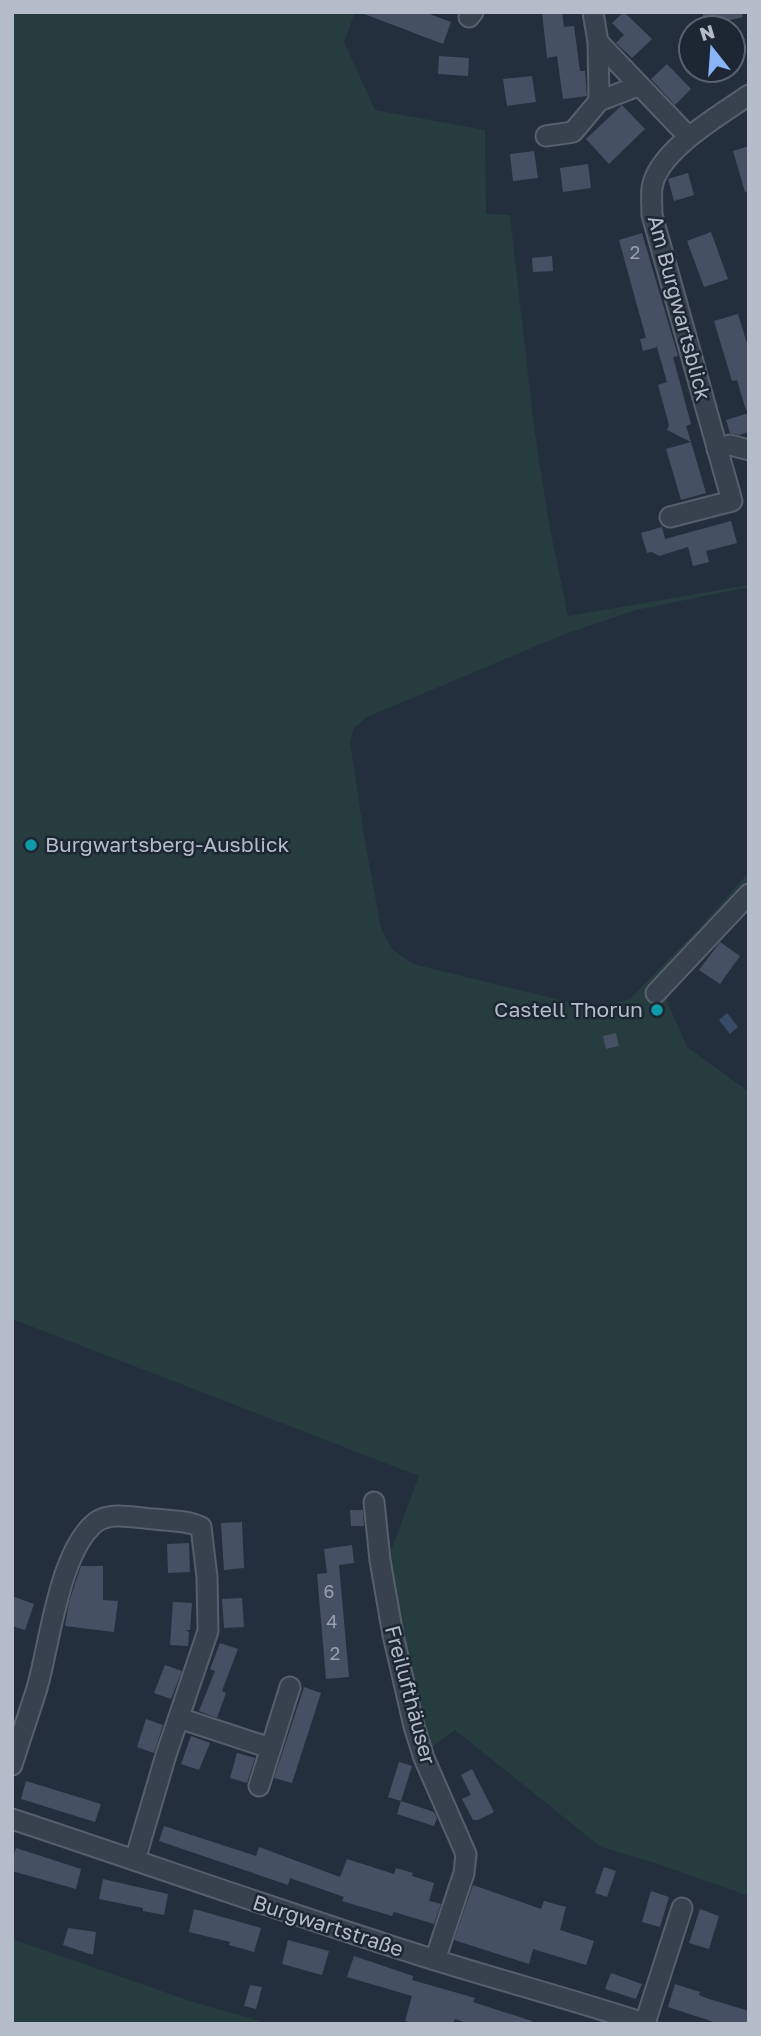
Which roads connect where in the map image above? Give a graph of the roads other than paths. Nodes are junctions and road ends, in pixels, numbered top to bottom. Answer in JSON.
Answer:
{"nodes":[{"id":1,"x":593,"y":12,"type":"edge"},
{"id":2,"x":598,"y":42,"type":"junction"},
{"id":3,"x":638,"y":86,"type":"junction"},
{"id":4,"x":749,"y":95,"type":"edge"},
{"id":5,"x":600,"y":101,"type":"junction"},
{"id":6,"x":546,"y":136,"type":"dead end"},
{"id":7,"x":690,"y":137,"type":"junction"},
{"id":8,"x":717,"y":449,"type":"junction"},
{"id":9,"x":749,"y":450,"type":"edge"},
{"id":10,"x":741,"y":499,"type":"edge"},
{"id":11,"x":670,"y":517,"type":"dead end"},
{"id":12,"x":749,"y":894,"type":"edge"},
{"id":13,"x":656,"y":993,"type":"dead end"},
{"id":14,"x":374,"y":1502,"type":"dead end"},
{"id":15,"x":290,"y":1687,"type":"dead end"},
{"id":16,"x":179,"y":1718,"type":"junction"},
{"id":17,"x":270,"y":1748,"type":"junction"},
{"id":18,"x":12,"y":1765,"type":"edge"},
{"id":19,"x":259,"y":1786,"type":"dead end"},
{"id":20,"x":12,"y":1819,"type":"edge"},
{"id":21,"x":135,"y":1860,"type":"junction"},
{"id":22,"x":682,"y":1908,"type":"dead end"},
{"id":23,"x":435,"y":1960,"type":"junction"},
{"id":24,"x":646,"y":2023,"type":"edge"}],
"edges":[{"from":1,"to":2,"type":"street"},
{"from":2,"to":3,"type":"street"},
{"from":2,"to":5,"type":"street"},
{"from":3,"to":5,"type":"street"},
{"from":3,"to":7,"type":"street"},
{"from":4,"to":7,"type":"street","name":"Am Burgwartsblick"},
{"from":5,"to":6,"type":"street"},
{"from":7,"to":8,"type":"street","name":"Am Burgwartsblick"},
{"from":8,"to":9,"type":"street"},
{"from":8,"to":10,"type":"street","name":"Am Burgwartsblick"},
{"from":10,"to":11,"type":"street","name":"Am Burgwartsblick"},
{"from":12,"to":13,"type":"street"},
{"from":14,"to":23,"type":"street","name":"Freilufthäuser"},
{"from":15,"to":17,"type":"street"},
{"from":16,"to":17,"type":"street"},
{"from":16,"to":18,"type":"street"},
{"from":16,"to":21,"type":"street"},
{"from":17,"to":19,"type":"street"},
{"from":20,"to":21,"type":"street","name":"Burgwartstraße"},
{"from":21,"to":23,"type":"street","name":"Burgwartstraße"},
{"from":22,"to":24,"type":"street"},
{"from":23,"to":24,"type":"street","name":"Burgwartstraße"}]}
